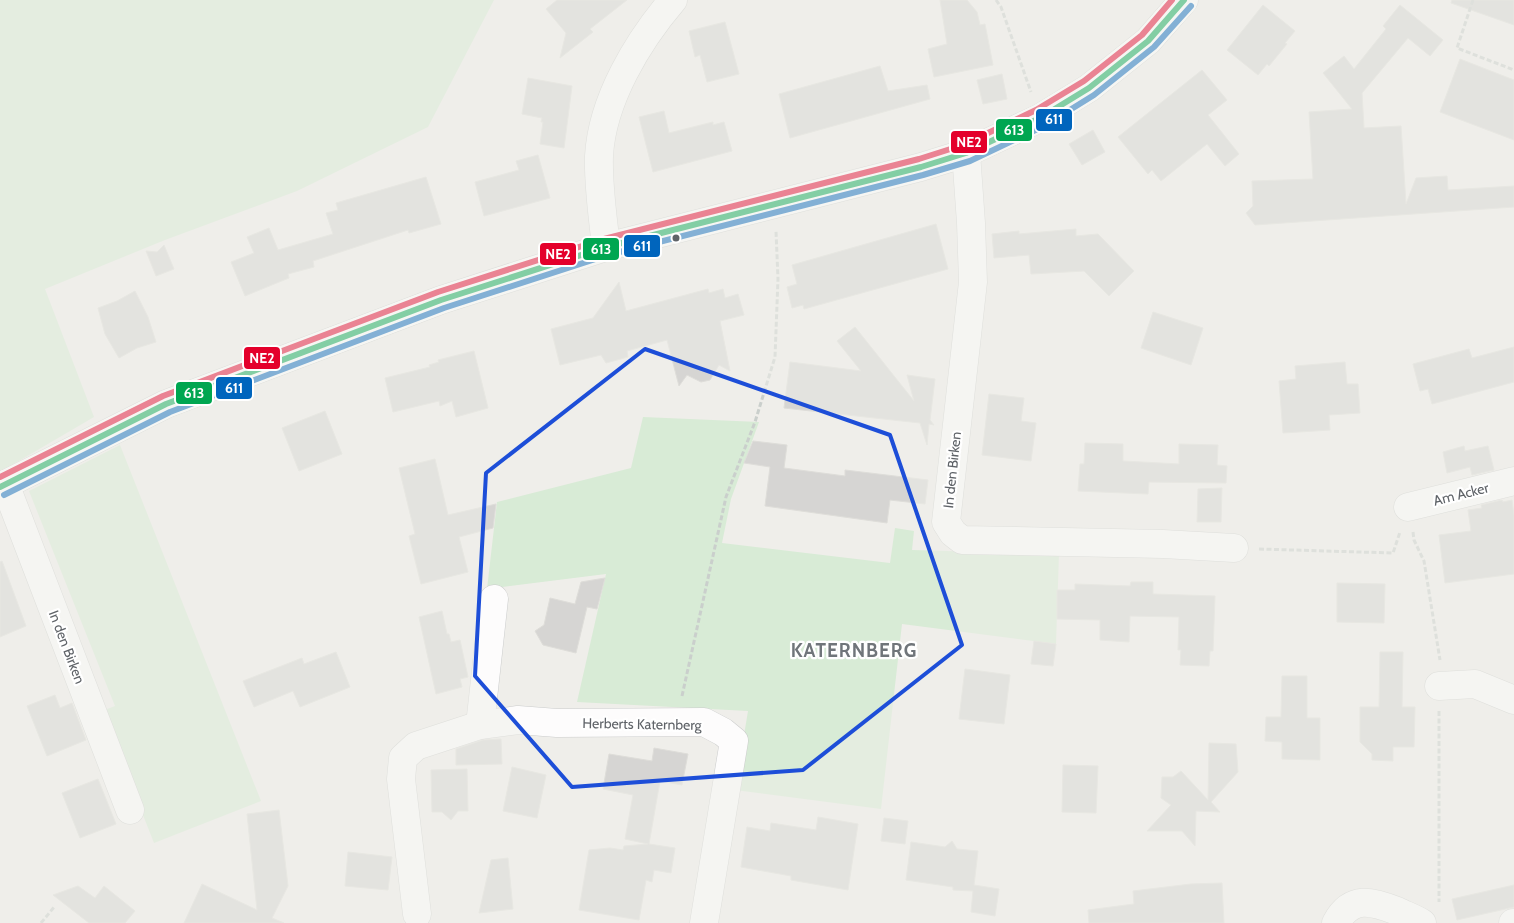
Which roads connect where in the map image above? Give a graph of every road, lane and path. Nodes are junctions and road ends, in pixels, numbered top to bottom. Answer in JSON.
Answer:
{"nodes":[{"id":1,"x":673,"y":0,"type":"edge"},
{"id":2,"x":996,"y":0,"type":"edge"},
{"id":3,"x":1473,"y":0,"type":"edge"},
{"id":4,"x":1176,"y":3,"type":"edge"},
{"id":5,"x":1514,"y":70,"type":"edge"},
{"id":6,"x":1040,"y":118,"type":"junction"},
{"id":7,"x":966,"y":153,"type":"junction"},
{"id":8,"x":776,"y":205,"type":"junction"},
{"id":9,"x":606,"y":247,"type":"junction"},
{"id":10,"x":1514,"y":481,"type":"edge"},
{"id":11,"x":3,"y":486,"type":"edge"},
{"id":12,"x":1408,"y":507,"type":"dead end"},
{"id":13,"x":1414,"y":540,"type":"dead end"},
{"id":14,"x":1234,"y":548,"type":"joint"},
{"id":15,"x":1393,"y":553,"type":"dead end"},
{"id":16,"x":494,"y":599,"type":"dead end"},
{"id":17,"x":1439,"y":686,"type":"junction"},
{"id":18,"x":690,"y":699,"type":"dead end"},
{"id":19,"x":1514,"y":700,"type":"edge"},
{"id":20,"x":480,"y":725,"type":"junction"},
{"id":21,"x":130,"y":810,"type":"dead end"},
{"id":22,"x":55,"y":906,"type":"dead end"},
{"id":23,"x":1431,"y":913,"type":"edge"},
{"id":24,"x":417,"y":914,"type":"dead end"},
{"id":25,"x":41,"y":923,"type":"edge"},
{"id":26,"x":704,"y":923,"type":"edge"},
{"id":27,"x":1336,"y":923,"type":"edge"}],
"edges":[{"from":1,"to":9,"type":"street"},
{"from":2,"to":6,"type":"path"},
{"from":3,"to":5,"type":"path"},
{"from":4,"to":6,"type":"street","name":"In den Birken"},
{"from":6,"to":7,"type":"street","name":"In den Birken"},
{"from":7,"to":8,"type":"street","name":"In den Birken"},
{"from":7,"to":14,"type":"street","name":"In den Birken"},
{"from":8,"to":9,"type":"street","name":"In den Birken"},
{"from":8,"to":18,"type":"path"},
{"from":9,"to":11,"type":"street","name":"In den Birken"},
{"from":10,"to":12,"type":"street","name":"Am Acker"},
{"from":11,"to":21,"type":"street","name":"In den Birken"},
{"from":13,"to":17,"type":"path"},
{"from":14,"to":15,"type":"path"},
{"from":16,"to":20,"type":"street"},
{"from":17,"to":19,"type":"street"},
{"from":17,"to":23,"type":"path"},
{"from":20,"to":24,"type":"street","name":"Herberts Katernberg"},
{"from":20,"to":26,"type":"street","name":"Herberts Katernberg"},
{"from":22,"to":25,"type":"path"},
{"from":23,"to":27,"type":"street"}]}
